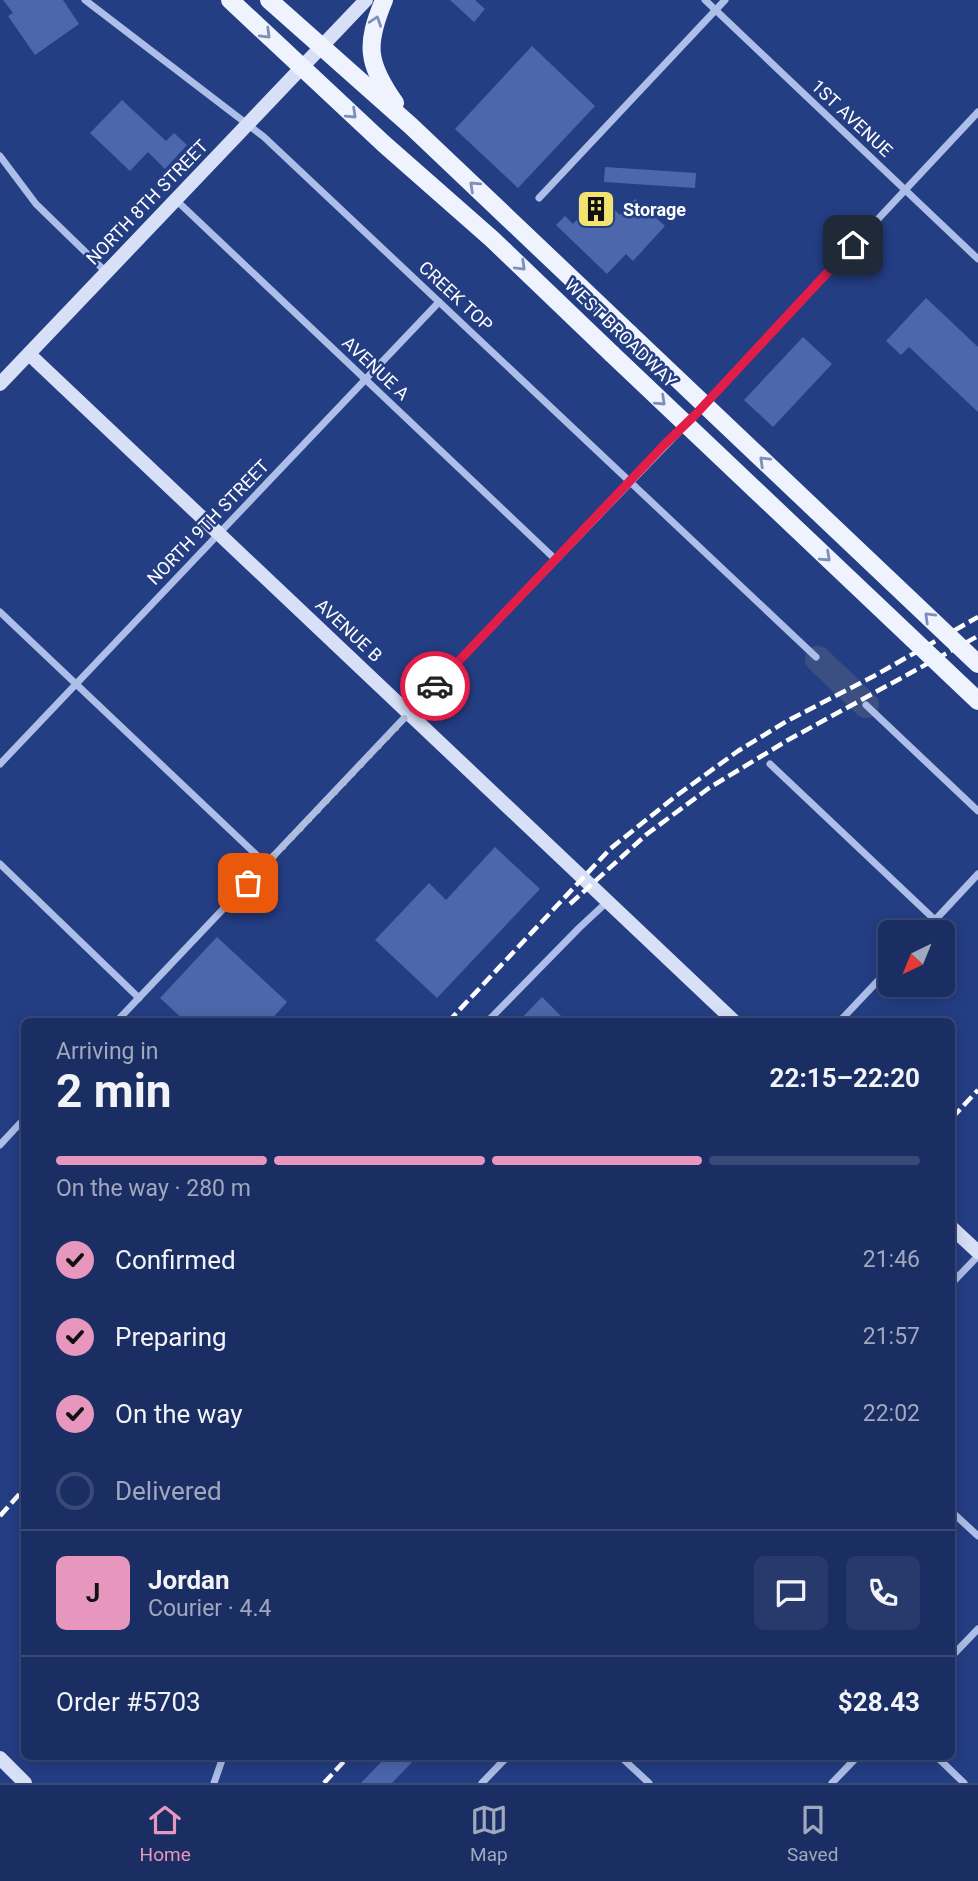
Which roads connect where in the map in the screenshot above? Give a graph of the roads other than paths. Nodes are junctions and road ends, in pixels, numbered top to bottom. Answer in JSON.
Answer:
{"nodes":[{"id":1,"x":85,"y":0,"type":"edge"},
{"id":2,"x":230,"y":0,"type":"edge"},
{"id":3,"x":366,"y":0,"type":"edge"},
{"id":4,"x":384,"y":0,"type":"edge"},
{"id":5,"x":705,"y":0,"type":"edge"},
{"id":6,"x":725,"y":0,"type":"edge"},
{"id":7,"x":274,"y":3,"type":"edge"},
{"id":8,"x":715,"y":10,"type":"junction"},
{"id":9,"x":321,"y":48,"type":"junction"},
{"id":10,"x":302,"y":68,"type":"junction"},
{"id":11,"x":978,"y":112,"type":"edge"},
{"id":12,"x":248,"y":124,"type":"junction"},
{"id":13,"x":411,"y":126,"type":"junction"},
{"id":14,"x":0,"y":156,"type":"edge"},
{"id":15,"x":905,"y":190,"type":"junction"},
{"id":16,"x":539,"y":198,"type":"dead end"},
{"id":17,"x":176,"y":200,"type":"junction"},
{"id":18,"x":978,"y":258,"type":"edge"},
{"id":19,"x":106,"y":272,"type":"junction"},
{"id":20,"x":439,"y":302,"type":"junction"},
{"id":21,"x":29,"y":354,"type":"junction"},
{"id":22,"x":365,"y":379,"type":"junction"},
{"id":23,"x":0,"y":384,"type":"edge"},
{"id":24,"x":629,"y":482,"type":"junction"},
{"id":25,"x":219,"y":533,"type":"junction"},
{"id":26,"x":555,"y":559,"type":"junction"},
{"id":27,"x":0,"y":612,"type":"edge"},
{"id":28,"x":816,"y":657,"type":"dead end"},
{"id":29,"x":978,"y":664,"type":"edge"},
{"id":30,"x":76,"y":684,"type":"junction"},
{"id":31,"x":978,"y":701,"type":"edge"},
{"id":32,"x":866,"y":705,"type":"dead end"},
{"id":33,"x":409,"y":713,"type":"junction"},
{"id":34,"x":0,"y":764,"type":"edge"},
{"id":35,"x":770,"y":765,"type":"dead end"},
{"id":36,"x":978,"y":811,"type":"edge"},
{"id":37,"x":0,"y":864,"type":"edge"},
{"id":38,"x":266,"y":864,"type":"junction"},
{"id":39,"x":978,"y":874,"type":"edge"},
{"id":40,"x":608,"y":902,"type":"junction"},
{"id":41,"x":935,"y":920,"type":"joint"},
{"id":42,"x":878,"y":981,"type":"edge"},
{"id":43,"x":139,"y":998,"type":"junction"},
{"id":44,"x":120,"y":1018,"type":"edge"},
{"id":45,"x":491,"y":1018,"type":"edge"},
{"id":46,"x":731,"y":1018,"type":"edge"},
{"id":47,"x":843,"y":1018,"type":"edge"},
{"id":48,"x":21,"y":1122,"type":"edge"},
{"id":49,"x":0,"y":1145,"type":"edge"},
{"id":50,"x":955,"y":1231,"type":"edge"},
{"id":51,"x":978,"y":1254,"type":"edge"},
{"id":52,"x":955,"y":1280,"type":"edge"},
{"id":53,"x":955,"y":1515,"type":"edge"},
{"id":54,"x":978,"y":1536,"type":"edge"},
{"id":55,"x":978,"y":1629,"type":"edge"},
{"id":56,"x":955,"y":1653,"type":"edge"},
{"id":57,"x":0,"y":1758,"type":"edge"},
{"id":58,"x":222,"y":1760,"type":"edge"},
{"id":59,"x":504,"y":1760,"type":"edge"},
{"id":60,"x":624,"y":1760,"type":"edge"},
{"id":61,"x":854,"y":1760,"type":"edge"},
{"id":62,"x":940,"y":1760,"type":"edge"},
{"id":63,"x":25,"y":1783,"type":"edge"},
{"id":64,"x":214,"y":1783,"type":"edge"},
{"id":65,"x":482,"y":1783,"type":"edge"},
{"id":66,"x":649,"y":1783,"type":"edge"},
{"id":67,"x":832,"y":1783,"type":"edge"},
{"id":68,"x":964,"y":1783,"type":"edge"}],
"edges":[{"from":1,"to":12,"type":"street","name":"CREEK TOP"},
{"from":2,"to":10,"type":"main road","name":"WEST BROADWAY","one_way":true},
{"from":3,"to":9,"type":"street","name":"NORTH 8TH STREET"},
{"from":13,"to":4,"type":"main road","one_way":true},
{"from":5,"to":8,"type":"street","name":"1ST AVENUE"},
{"from":6,"to":8,"type":"street"},
{"from":7,"to":9,"type":"main road","name":"WEST BROADWAY"},
{"from":8,"to":15,"type":"street","name":"1ST AVENUE"},
{"from":8,"to":16,"type":"street"},
{"from":9,"to":10,"type":"street","name":"NORTH 8TH STREET"},
{"from":9,"to":13,"type":"main road","name":"WEST BROADWAY"},
{"from":10,"to":12,"type":"street","name":"NORTH 8TH STREET"},
{"from":10,"to":31,"type":"main road","name":"WEST BROADWAY","one_way":true,"bridge":true},
{"from":11,"to":15,"type":"street"},
{"from":12,"to":17,"type":"street","name":"NORTH 8TH STREET"},
{"from":12,"to":20,"type":"street","name":"CREEK TOP"},
{"from":29,"to":13,"type":"main road","name":"WEST BROADWAY","one_way":true,"bridge":true},
{"from":14,"to":19,"type":"street"},
{"from":15,"to":18,"type":"street","name":"1ST AVENUE"},
{"from":15,"to":24,"type":"street"},
{"from":17,"to":19,"type":"street","name":"NORTH 8TH STREET"},
{"from":17,"to":22,"type":"street","name":"AVENUE A"},
{"from":19,"to":21,"type":"street","name":"NORTH 8TH STREET"},
{"from":20,"to":22,"type":"street","name":"NORTH 9TH STREET"},
{"from":20,"to":24,"type":"street","name":"CREEK TOP"},
{"from":21,"to":23,"type":"street","name":"NORTH 8TH STREET"},
{"from":21,"to":25,"type":"street","name":"AVENUE B"},
{"from":22,"to":25,"type":"street","name":"NORTH 9TH STREET"},
{"from":22,"to":26,"type":"street","name":"AVENUE A"},
{"from":24,"to":26,"type":"street"},
{"from":24,"to":28,"type":"street","name":"CREEK TOP"},
{"from":25,"to":30,"type":"street","name":"NORTH 9TH STREET"},
{"from":25,"to":33,"type":"street","name":"AVENUE B"},
{"from":26,"to":33,"type":"street"},
{"from":27,"to":30,"type":"street"},
{"from":30,"to":34,"type":"street","name":"NORTH 9TH STREET"},
{"from":30,"to":38,"type":"street"},
{"from":32,"to":36,"type":"street"},
{"from":33,"to":38,"type":"street"},
{"from":33,"to":40,"type":"street","name":"AVENUE B"},
{"from":35,"to":41,"type":"street"},
{"from":37,"to":43,"type":"street"},
{"from":38,"to":43,"type":"street"},
{"from":39,"to":41,"type":"street"},
{"from":40,"to":45,"type":"street"},
{"from":40,"to":46,"type":"street","name":"AVENUE B"},
{"from":42,"to":47,"type":"street"},
{"from":43,"to":44,"type":"street"},
{"from":48,"to":49,"type":"street"},
{"from":50,"to":51,"type":"street"},
{"from":51,"to":52,"type":"street"},
{"from":53,"to":54,"type":"street"},
{"from":55,"to":56,"type":"street"},
{"from":57,"to":63,"type":"street"},
{"from":58,"to":64,"type":"street"},
{"from":59,"to":65,"type":"street"},
{"from":60,"to":66,"type":"street"},
{"from":61,"to":67,"type":"street"},
{"from":62,"to":68,"type":"street"}]}
